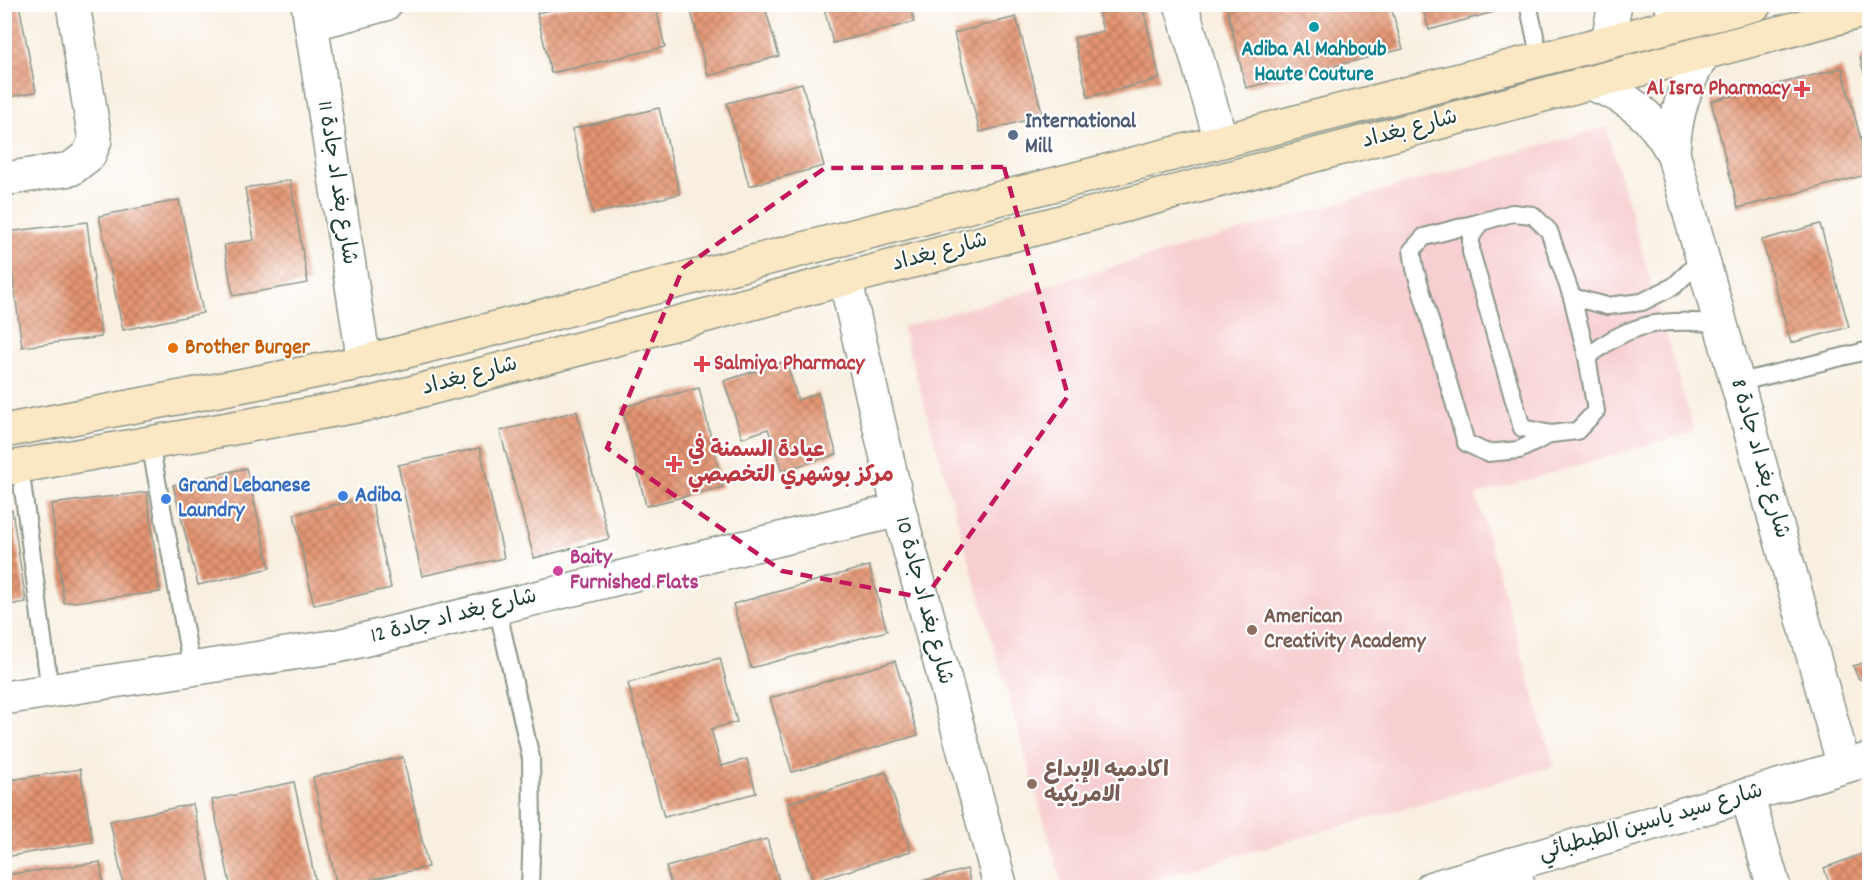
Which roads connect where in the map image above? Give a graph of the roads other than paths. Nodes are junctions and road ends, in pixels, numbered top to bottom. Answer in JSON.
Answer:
{"nodes":[{"id":1,"x":73,"y":4,"type":"edge"},
{"id":2,"x":385,"y":4,"type":"edge"},
{"id":3,"x":1181,"y":4,"type":"edge"},
{"id":4,"x":1531,"y":4,"type":"edge"},
{"id":5,"x":1615,"y":4,"type":"edge"},
{"id":6,"x":1755,"y":4,"type":"edge"},
{"id":7,"x":1869,"y":9,"type":"edge"},
{"id":8,"x":1682,"y":12,"type":"edge"},
{"id":9,"x":309,"y":14,"type":"edge"},
{"id":10,"x":1608,"y":41,"type":"junction"},
{"id":11,"x":1704,"y":53,"type":"junction"},
{"id":12,"x":1540,"y":59,"type":"junction"},
{"id":13,"x":1589,"y":83,"type":"junction"},
{"id":14,"x":1221,"y":140,"type":"junction"},
{"id":15,"x":1673,"y":153,"type":"junction"},
{"id":16,"x":4,"y":180,"type":"edge"},
{"id":17,"x":1481,"y":222,"type":"junction"},
{"id":18,"x":1702,"y":258,"type":"junction"},
{"id":19,"x":845,"y":278,"type":"junction"},
{"id":20,"x":1572,"y":297,"type":"junction"},
{"id":21,"x":1721,"y":324,"type":"junction"},
{"id":22,"x":1869,"y":350,"type":"edge"},
{"id":23,"x":1587,"y":357,"type":"junction"},
{"id":24,"x":364,"y":362,"type":"junction"},
{"id":25,"x":1737,"y":383,"type":"junction"},
{"id":26,"x":4,"y":431,"type":"edge"},
{"id":27,"x":1551,"y":434,"type":"junction"},
{"id":28,"x":150,"y":443,"type":"junction"},
{"id":29,"x":12,"y":468,"type":"edge"},
{"id":30,"x":899,"y":510,"type":"junction"},
{"id":31,"x":497,"y":607,"type":"junction"},
{"id":32,"x":192,"y":669,"type":"junction"},
{"id":33,"x":50,"y":691,"type":"junction"},
{"id":34,"x":4,"y":698,"type":"edge"},
{"id":35,"x":1857,"y":762,"type":"edge"},
{"id":36,"x":1746,"y":795,"type":"junction"},
{"id":37,"x":1515,"y":876,"type":"edge"},
{"id":38,"x":530,"y":888,"type":"edge"},
{"id":39,"x":1001,"y":888,"type":"edge"},
{"id":40,"x":1432,"y":888,"type":"edge"},
{"id":41,"x":1774,"y":888,"type":"edge"}],
"edges":[{"from":1,"to":16,"type":"street"},
{"from":2,"to":9,"type":"street"},
{"from":3,"to":14,"type":"street"},
{"from":4,"to":12,"type":"lane"},
{"from":5,"to":10,"type":"street"},
{"from":6,"to":8,"type":"main road","name":"شارع بغداد"},
{"from":7,"to":11,"type":"main road","name":"شارع بغداد"},
{"from":8,"to":10,"type":"main road","name":"شارع بغداد"},
{"from":9,"to":24,"type":"street","name":"شارع بغد اد جادة 11"},
{"from":10,"to":12,"type":"main road","name":"شارع بغداد"},
{"from":11,"to":13,"type":"main road","name":"شارع بغداد"},
{"from":11,"to":15,"type":"street","name":"شارع بغد اد جادة 8"},
{"from":12,"to":14,"type":"main road","name":"شارع بغداد"},
{"from":13,"to":15,"type":"street","name":"شارع بغد اد جادة 8"},
{"from":13,"to":19,"type":"main road","name":"شارع بغداد"},
{"from":14,"to":24,"type":"main road","name":"شارع بغداد"},
{"from":15,"to":18,"type":"street","name":"شارع بغد اد جادة 8"},
{"from":17,"to":20,"type":"lane"},
{"from":17,"to":27,"type":"lane"},
{"from":17,"to":27,"type":"lane"},
{"from":18,"to":20,"type":"lane"},
{"from":18,"to":21,"type":"street","name":"شارع بغد اد جادة 8"},
{"from":19,"to":28,"type":"main road","name":"شارع بغداد"},
{"from":19,"to":30,"type":"street","name":"شارع بغد اد جادة 10"},
{"from":20,"to":23,"type":"lane"},
{"from":21,"to":23,"type":"lane"},
{"from":21,"to":25,"type":"street","name":"شارع بغد اد جادة 8"},
{"from":22,"to":25,"type":"lane"},
{"from":23,"to":27,"type":"lane"},
{"from":24,"to":26,"type":"main road","name":"شارع بغداد"},
{"from":25,"to":35,"type":"street","name":"شارع بغد اد جادة 8"},
{"from":28,"to":29,"type":"main road","name":"شارع بغداد"},
{"from":28,"to":32,"type":"lane"},
{"from":29,"to":33,"type":"lane"},
{"from":30,"to":31,"type":"street","name":"شارع بغد اد جادة 12"},
{"from":30,"to":39,"type":"street","name":"شارع بغد اد جادة 10"},
{"from":31,"to":32,"type":"street","name":"شارع بغد اد جادة 12"},
{"from":31,"to":38,"type":"lane"},
{"from":32,"to":33,"type":"street","name":"شارع بغد اد جادة 12"},
{"from":33,"to":34,"type":"street","name":"شارع بغد اد جادة 12"},
{"from":35,"to":36,"type":"street","name":"شارع سيد ياسين الطبطبائي"},
{"from":36,"to":37,"type":"street","name":"شارع سيد ياسين الطبطبائي"},
{"from":36,"to":41,"type":"street"},
{"from":37,"to":40,"type":"street","name":"شارع سيد ياسين الطبطبائي"}]}
